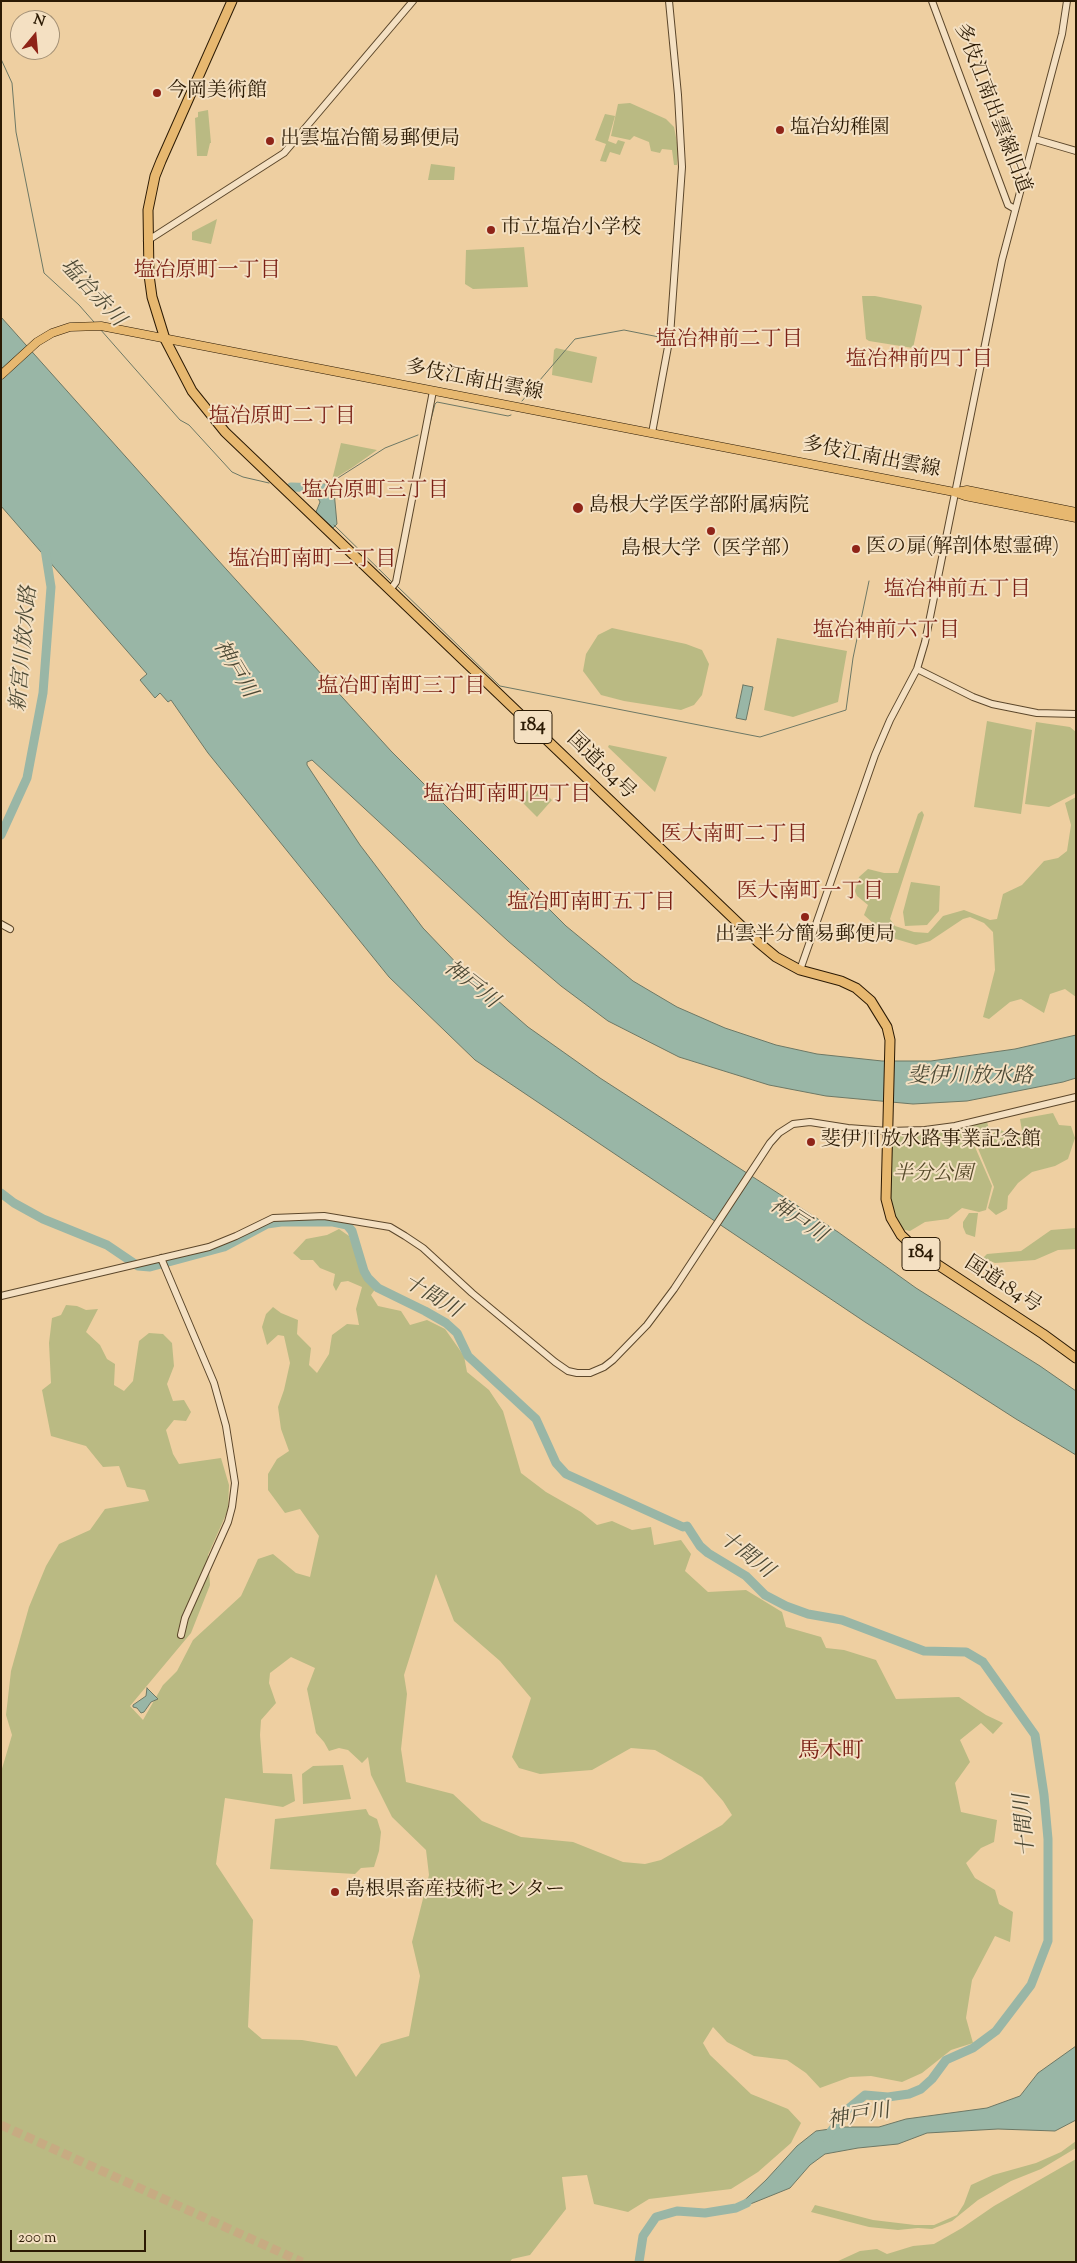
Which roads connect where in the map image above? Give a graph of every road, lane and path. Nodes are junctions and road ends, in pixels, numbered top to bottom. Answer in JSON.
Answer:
{"nodes":[{"id":1,"x":232,"y":1,"type":"edge"},
{"id":2,"x":413,"y":1,"type":"edge"},
{"id":3,"x":668,"y":1,"type":"edge"},
{"id":4,"x":932,"y":1,"type":"edge"},
{"id":5,"x":1068,"y":1,"type":"edge"},
{"id":6,"x":1035,"y":139,"type":"junction"},
{"id":7,"x":1076,"y":151,"type":"edge"},
{"id":8,"x":1015,"y":209,"type":"junction"},
{"id":9,"x":147,"y":241,"type":"junction"},
{"id":10,"x":164,"y":339,"type":"junction"},
{"id":11,"x":1,"y":375,"type":"edge"},
{"id":12,"x":433,"y":391,"type":"junction"},
{"id":13,"x":652,"y":433,"type":"junction"},
{"id":14,"x":954,"y":492,"type":"junction"},
{"id":15,"x":1076,"y":512,"type":"edge"},
{"id":16,"x":1076,"y":518,"type":"edge"},
{"id":17,"x":390,"y":590,"type":"junction"},
{"id":18,"x":917,"y":669,"type":"junction"},
{"id":19,"x":1076,"y":714,"type":"edge"},
{"id":20,"x":1,"y":924,"type":"edge"},
{"id":21,"x":10,"y":930,"type":"dead end"},
{"id":22,"x":800,"y":970,"type":"junction"},
{"id":23,"x":1076,"y":1097,"type":"edge"},
{"id":24,"x":888,"y":1131,"type":"junction"},
{"id":25,"x":161,"y":1258,"type":"junction"},
{"id":26,"x":1,"y":1296,"type":"edge"},
{"id":27,"x":1076,"y":1358,"type":"edge"},
{"id":28,"x":181,"y":1635,"type":"dead end"}],
"edges":[{"from":1,"to":9,"type":"highway","name":"国道184号","number":"184"},
{"from":2,"to":9,"type":"street"},
{"from":3,"to":13,"type":"street"},
{"from":4,"to":8,"type":"street","name":"多伎江南出雲線旧道"},
{"from":5,"to":6,"type":"street"},
{"from":6,"to":7,"type":"street"},
{"from":6,"to":8,"type":"street"},
{"from":8,"to":14,"type":"street","name":"多伎江南出雲線旧道"},
{"from":9,"to":10,"type":"highway","name":"国道184号","number":"184"},
{"from":10,"to":11,"type":"main road","name":"多伎江南出雲線"},
{"from":10,"to":12,"type":"main road","name":"多伎江南出雲線"},
{"from":10,"to":17,"type":"highway","name":"国道184号","number":"184"},
{"from":12,"to":13,"type":"main road","name":"多伎江南出雲線"},
{"from":12,"to":17,"type":"street"},
{"from":13,"to":14,"type":"main road","name":"多伎江南出雲線"},
{"from":14,"to":15,"type":"main road","name":"多伎江南出雲線"},
{"from":14,"to":16,"type":"main road","name":"多伎江南出雲線"},
{"from":14,"to":18,"type":"street","name":"多伎江南出雲線旧道"},
{"from":17,"to":22,"type":"highway","name":"国道184号","number":"184"},
{"from":18,"to":19,"type":"street"},
{"from":18,"to":22,"type":"street","name":"多伎江南出雲線旧道"},
{"from":20,"to":21,"type":"street"},
{"from":22,"to":24,"type":"highway","name":"国道184号","number":"184"},
{"from":23,"to":24,"type":"street"},
{"from":24,"to":25,"type":"street"},
{"from":24,"to":27,"type":"highway","name":"国道184号","number":"184"},
{"from":25,"to":26,"type":"street"},
{"from":25,"to":28,"type":"street"}]}
